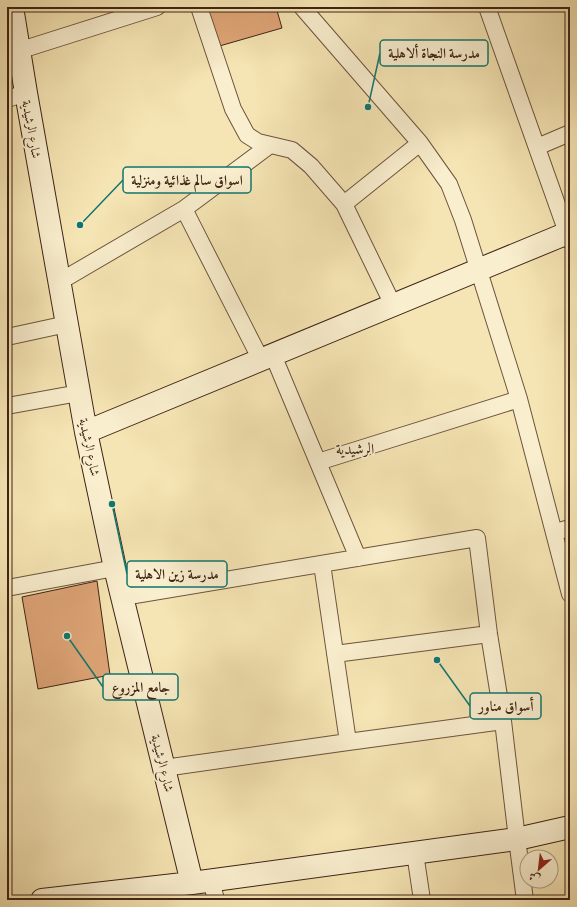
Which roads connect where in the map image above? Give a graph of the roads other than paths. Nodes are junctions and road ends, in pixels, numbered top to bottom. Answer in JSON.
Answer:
{"nodes":[{"id":1,"x":12,"y":7,"type":"edge"},
{"id":2,"x":157,"y":7,"type":"edge"},
{"id":3,"x":199,"y":7,"type":"edge"},
{"id":4,"x":302,"y":7,"type":"edge"},
{"id":5,"x":487,"y":7,"type":"edge"},
{"id":6,"x":18,"y":51,"type":"junction"},
{"id":7,"x":16,"y":96,"type":"edge"},
{"id":8,"x":570,"y":133,"type":"edge"},
{"id":9,"x":420,"y":143,"type":"junction"},
{"id":10,"x":270,"y":145,"type":"junction"},
{"id":11,"x":537,"y":147,"type":"junction"},
{"id":12,"x":344,"y":204,"type":"junction"},
{"id":13,"x":184,"y":209,"type":"junction"},
{"id":14,"x":569,"y":235,"type":"edge"},
{"id":15,"x":479,"y":270,"type":"junction"},
{"id":16,"x":59,"y":282,"type":"junction"},
{"id":17,"x":393,"y":305,"type":"junction"},
{"id":18,"x":67,"y":324,"type":"junction"},
{"id":19,"x":7,"y":337,"type":"edge"},
{"id":20,"x":267,"y":357,"type":"junction"},
{"id":21,"x":79,"y":393,"type":"junction"},
{"id":22,"x":519,"y":399,"type":"junction"},
{"id":23,"x":7,"y":406,"type":"edge"},
{"id":24,"x":86,"y":432,"type":"junction"},
{"id":25,"x":318,"y":462,"type":"junction"},
{"id":26,"x":570,"y":528,"type":"edge"},
{"id":27,"x":555,"y":532,"type":"junction"},
{"id":28,"x":358,"y":558,"type":"junction"},
{"id":29,"x":322,"y":564,"type":"junction"},
{"id":30,"x":115,"y":568,"type":"junction"},
{"id":31,"x":7,"y":588,"type":"edge"},
{"id":32,"x":570,"y":594,"type":"edge"},
{"id":33,"x":123,"y":597,"type":"junction"},
{"id":34,"x":489,"y":634,"type":"junction"},
{"id":35,"x":335,"y":654,"type":"junction"},
{"id":36,"x":503,"y":721,"type":"junction"},
{"id":37,"x":348,"y":742,"type":"junction"},
{"id":38,"x":164,"y":768,"type":"junction"},
{"id":39,"x":570,"y":827,"type":"edge"},
{"id":40,"x":517,"y":839,"type":"junction"},
{"id":41,"x":415,"y":853,"type":"junction"},
{"id":42,"x":206,"y":887,"type":"edge"},
{"id":43,"x":164,"y":893,"type":"edge"},
{"id":44,"x":42,"y":900,"type":"edge"},
{"id":45,"x":422,"y":900,"type":"edge"},
{"id":46,"x":525,"y":900,"type":"edge"}],
"edges":[{"from":1,"to":6,"type":"street","name":"شارع الرشيدية"},
{"from":2,"to":6,"type":"street"},
{"from":3,"to":10,"type":"street"},
{"from":4,"to":9,"type":"street"},
{"from":5,"to":11,"type":"street"},
{"from":6,"to":7,"type":"street","name":"شارع الرشيدية"},
{"from":7,"to":16,"type":"street","name":"شارع الرشيدية"},
{"from":8,"to":11,"type":"street"},
{"from":9,"to":12,"type":"street"},
{"from":9,"to":15,"type":"street"},
{"from":10,"to":12,"type":"street"},
{"from":10,"to":13,"type":"street"},
{"from":11,"to":14,"type":"street"},
{"from":12,"to":17,"type":"street"},
{"from":13,"to":16,"type":"street"},
{"from":13,"to":20,"type":"street"},
{"from":14,"to":15,"type":"street"},
{"from":15,"to":17,"type":"street"},
{"from":15,"to":22,"type":"street"},
{"from":16,"to":18,"type":"street","name":"شارع الرشيدية"},
{"from":17,"to":20,"type":"street"},
{"from":18,"to":19,"type":"street"},
{"from":18,"to":21,"type":"street","name":"شارع الرشيدية"},
{"from":20,"to":24,"type":"street"},
{"from":20,"to":25,"type":"street"},
{"from":21,"to":23,"type":"street"},
{"from":21,"to":24,"type":"street","name":"شارع الرشيدية"},
{"from":22,"to":25,"type":"street"},
{"from":22,"to":27,"type":"street"},
{"from":24,"to":30,"type":"street","name":"شارع الرشيدية"},
{"from":25,"to":28,"type":"street"},
{"from":26,"to":27,"type":"street"},
{"from":27,"to":32,"type":"street"},
{"from":28,"to":29,"type":"street"},
{"from":28,"to":34,"type":"street"},
{"from":29,"to":33,"type":"street"},
{"from":29,"to":35,"type":"street"},
{"from":30,"to":31,"type":"street"},
{"from":30,"to":33,"type":"street","name":"شارع الرشيدية"},
{"from":33,"to":38,"type":"street","name":"شارع الرشيدية"},
{"from":34,"to":35,"type":"street"},
{"from":34,"to":36,"type":"street"},
{"from":35,"to":37,"type":"street"},
{"from":36,"to":37,"type":"street"},
{"from":36,"to":40,"type":"street"},
{"from":37,"to":38,"type":"street"},
{"from":38,"to":42,"type":"street","name":"شارع الرشيدية"},
{"from":39,"to":40,"type":"street"},
{"from":40,"to":41,"type":"street"},
{"from":40,"to":46,"type":"street"},
{"from":41,"to":42,"type":"street"},
{"from":41,"to":45,"type":"street"},
{"from":42,"to":43,"type":"street"},
{"from":43,"to":44,"type":"street"}]}
